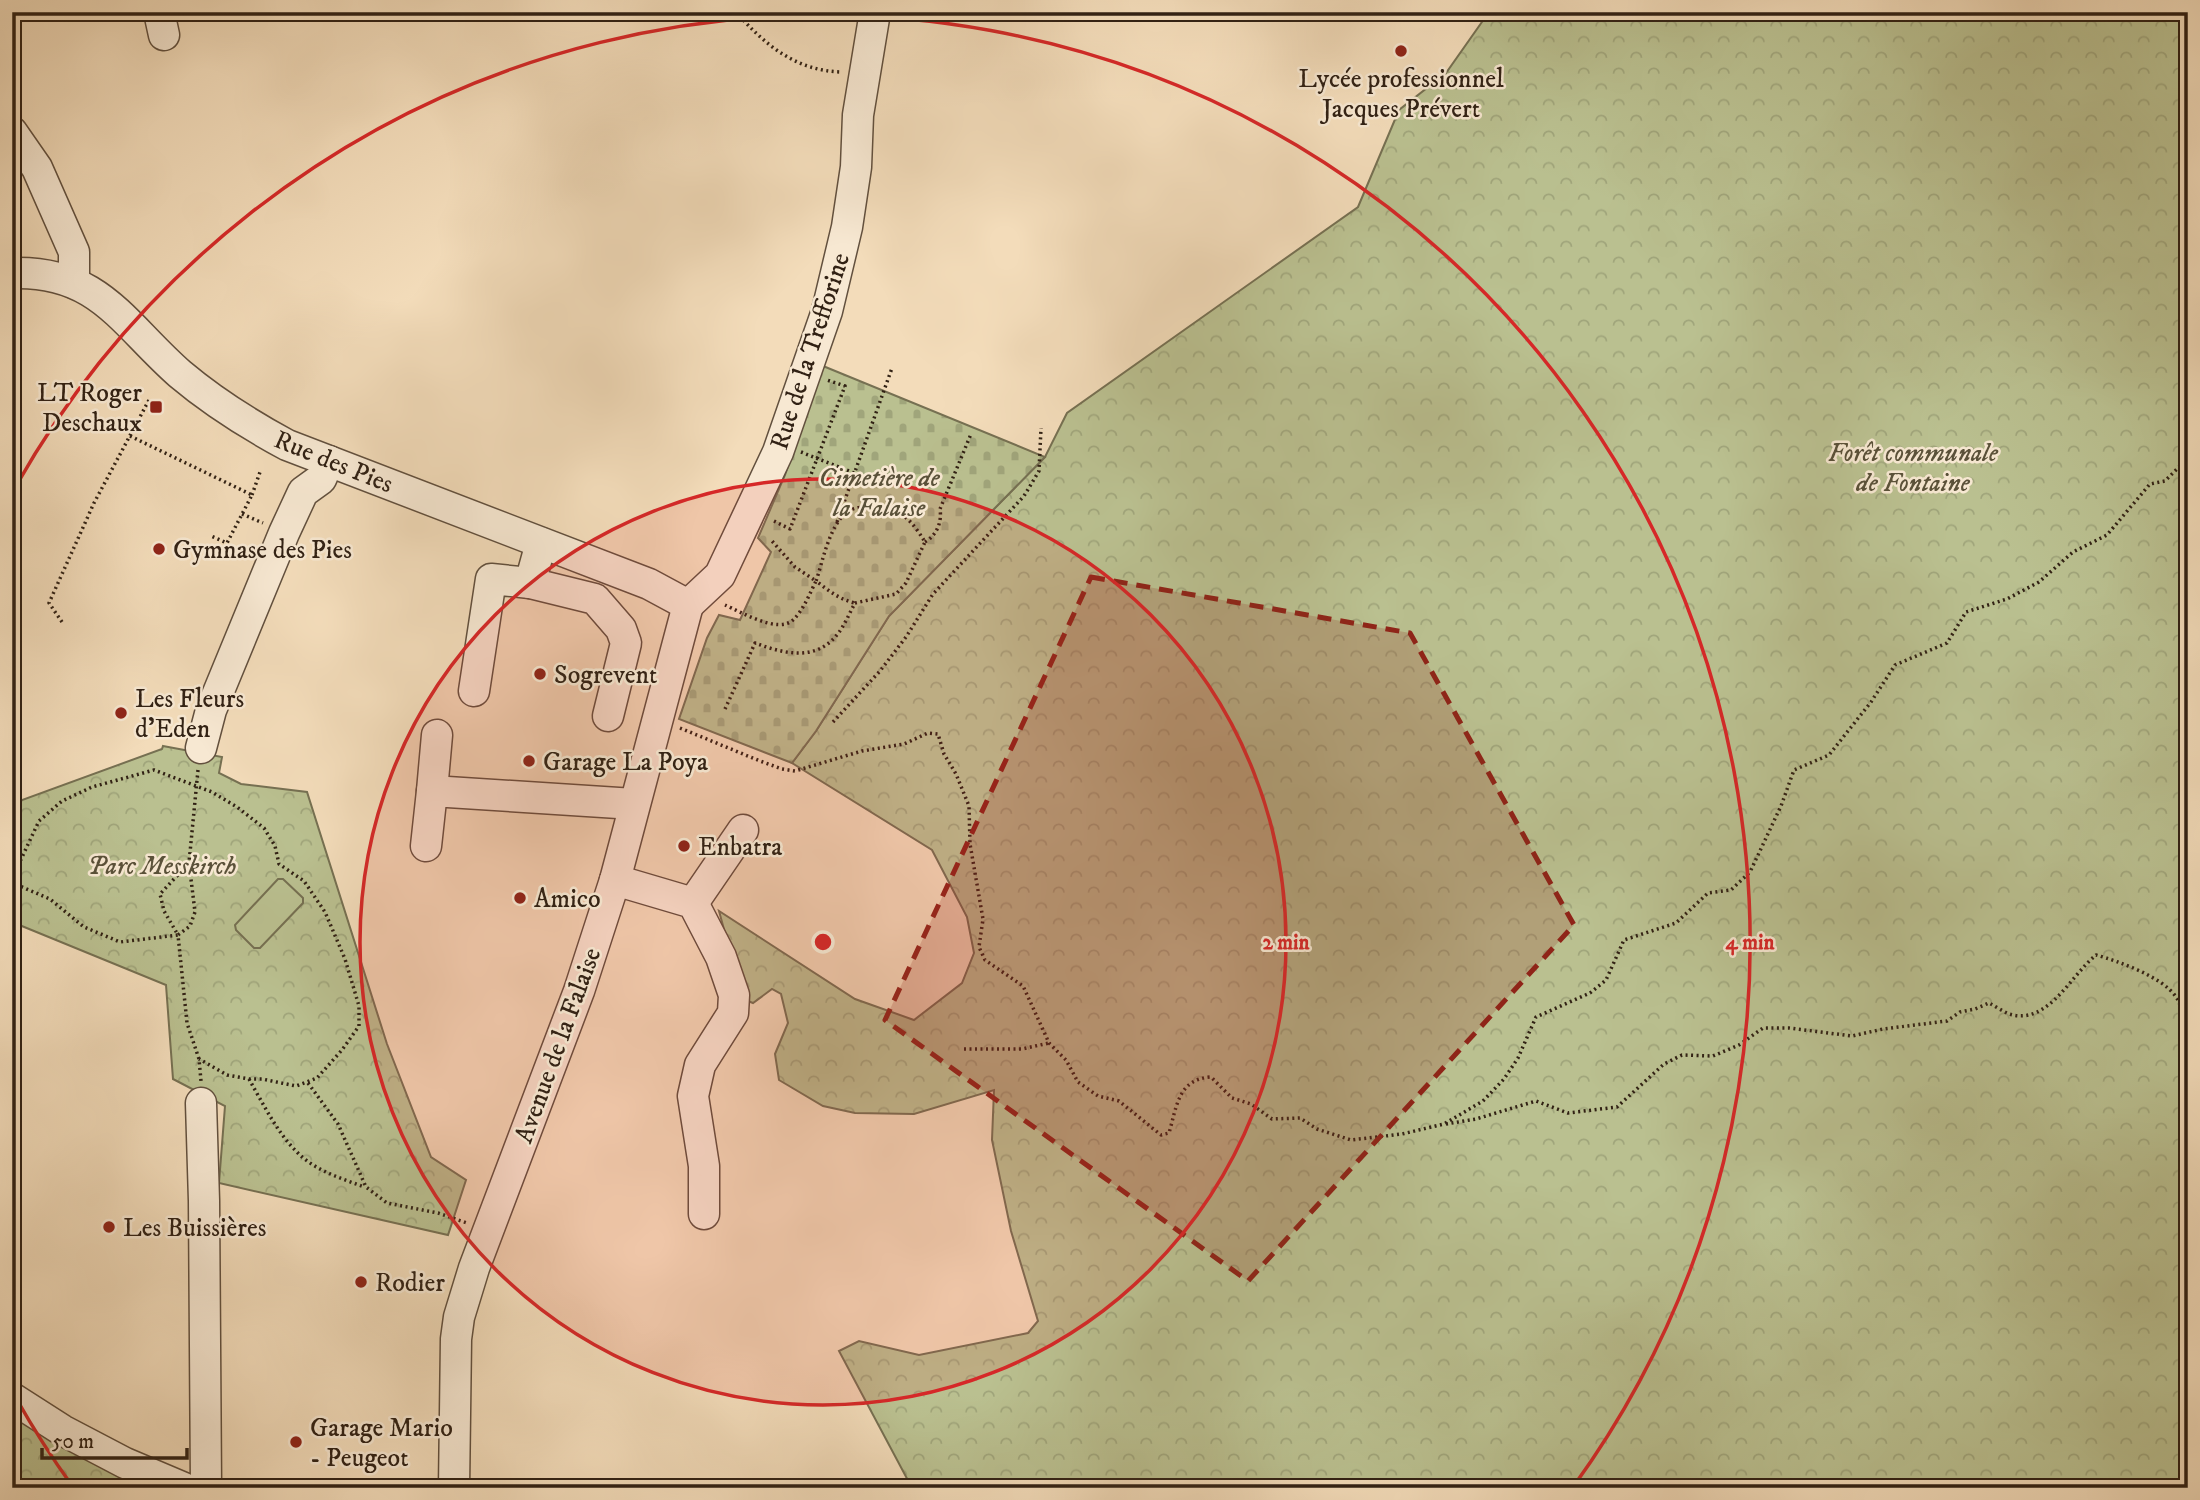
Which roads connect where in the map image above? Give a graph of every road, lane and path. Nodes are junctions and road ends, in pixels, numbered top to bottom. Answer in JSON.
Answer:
{"nodes":[{"id":1,"x":736,"y":12,"type":"edge"},
{"id":2,"x":875,"y":12,"type":"edge"},
{"id":3,"x":865,"y":73,"type":"junction"},
{"id":4,"x":12,"y":132,"type":"edge"},
{"id":5,"x":12,"y":273,"type":"edge"},
{"id":6,"x":74,"y":283,"type":"junction"},
{"id":7,"x":892,"y":369,"type":"dead end"},
{"id":8,"x":823,"y":392,"type":"dead end"},
{"id":9,"x":149,"y":400,"type":"dead end"},
{"id":10,"x":1041,"y":428,"type":"dead end"},
{"id":11,"x":971,"y":434,"type":"dead end"},
{"id":12,"x":130,"y":436,"type":"junction"},
{"id":13,"x":805,"y":440,"type":"dead end"},
{"id":14,"x":300,"y":450,"type":"junction"},
{"id":15,"x":2188,"y":458,"type":"edge"},
{"id":16,"x":817,"y":459,"type":"junction"},
{"id":17,"x":329,"y":461,"type":"junction"},
{"id":18,"x":260,"y":472,"type":"dead end"},
{"id":19,"x":854,"y":473,"type":"junction"},
{"id":20,"x":303,"y":492,"type":"junction"},
{"id":21,"x":252,"y":495,"type":"junction"},
{"id":22,"x":778,"y":510,"type":"dead end"},
{"id":23,"x":835,"y":528,"type":"junction"},
{"id":24,"x":211,"y":536,"type":"dead end"},
{"id":25,"x":772,"y":541,"type":"dead end"},
{"id":26,"x":925,"y":542,"type":"junction"},
{"id":27,"x":541,"y":543,"type":"junction"},
{"id":28,"x":816,"y":581,"type":"junction"},
{"id":29,"x":530,"y":583,"type":"junction"},
{"id":30,"x":718,"y":602,"type":"dead end"},
{"id":31,"x":855,"y":603,"type":"junction"},
{"id":32,"x":688,"y":605,"type":"junction"},
{"id":33,"x":62,"y":622,"type":"dead end"},
{"id":34,"x":474,"y":691,"type":"dead end"},
{"id":35,"x":725,"y":709,"type":"dead end"},
{"id":36,"x":608,"y":716,"type":"dead end"},
{"id":37,"x":658,"y":720,"type":"junction"},
{"id":38,"x":833,"y":722,"type":"dead end"},
{"id":39,"x":437,"y":735,"type":"dead end"},
{"id":40,"x":201,"y":748,"type":"joint"},
{"id":41,"x":196,"y":786,"type":"junction"},
{"id":42,"x":432,"y":791,"type":"junction"},
{"id":43,"x":634,"y":804,"type":"junction"},
{"id":44,"x":743,"y":830,"type":"dead end"},
{"id":45,"x":426,"y":846,"type":"dead end"},
{"id":46,"x":189,"y":863,"type":"junction"},
{"id":47,"x":615,"y":880,"type":"junction"},
{"id":48,"x":693,"y":903,"type":"junction"},
{"id":49,"x":178,"y":935,"type":"junction"},
{"id":50,"x":2188,"y":1022,"type":"edge"},
{"id":51,"x":1049,"y":1044,"type":"junction"},
{"id":52,"x":964,"y":1049,"type":"dead end"},
{"id":53,"x":199,"y":1059,"type":"junction"},
{"id":54,"x":249,"y":1079,"type":"junction"},
{"id":55,"x":308,"y":1083,"type":"junction"},
{"id":56,"x":201,"y":1103,"type":"joint"},
{"id":57,"x":1444,"y":1124,"type":"junction"},
{"id":58,"x":366,"y":1187,"type":"junction"},
{"id":59,"x":704,"y":1214,"type":"dead end"},
{"id":60,"x":468,"y":1223,"type":"dead end"},
{"id":61,"x":12,"y":1398,"type":"edge"},
{"id":62,"x":184,"y":1488,"type":"edge"},
{"id":63,"x":206,"y":1488,"type":"edge"},
{"id":64,"x":454,"y":1488,"type":"edge"}],
"edges":[{"from":1,"to":3,"type":"path"},
{"from":2,"to":3,"type":"street","name":"Rue de la Trefforine"},
{"from":3,"to":32,"type":"street","name":"Rue de la Trefforine"},
{"from":4,"to":6,"type":"street"},
{"from":5,"to":6,"type":"street","name":"Rue des Pies"},
{"from":6,"to":14,"type":"street","name":"Rue des Pies"},
{"from":7,"to":19,"type":"path"},
{"from":8,"to":16,"type":"path"},
{"from":9,"to":12,"type":"path"},
{"from":10,"to":38,"type":"path"},
{"from":11,"to":26,"type":"path"},
{"from":12,"to":21,"type":"path"},
{"from":12,"to":33,"type":"path"},
{"from":13,"to":16,"type":"path"},
{"from":14,"to":17,"type":"street","name":"Rue des Pies"},
{"from":14,"to":20,"type":"street"},
{"from":15,"to":57,"type":"path"},
{"from":16,"to":19,"type":"path"},
{"from":16,"to":22,"type":"path"},
{"from":17,"to":20,"type":"street"},
{"from":17,"to":27,"type":"street","name":"Rue des Pies"},
{"from":18,"to":21,"type":"path"},
{"from":19,"to":23,"type":"path"},
{"from":20,"to":40,"type":"street"},
{"from":21,"to":24,"type":"path"},
{"from":23,"to":26,"type":"path"},
{"from":23,"to":28,"type":"path"},
{"from":25,"to":28,"type":"path"},
{"from":26,"to":31,"type":"path"},
{"from":27,"to":29,"type":"street"},
{"from":27,"to":32,"type":"street","name":"Rue des Pies"},
{"from":28,"to":30,"type":"path"},
{"from":28,"to":31,"type":"path"},
{"from":29,"to":34,"type":"street"},
{"from":29,"to":36,"type":"street"},
{"from":31,"to":35,"type":"path"},
{"from":32,"to":37,"type":"street","name":"Avenue de la Falaise"},
{"from":37,"to":43,"type":"street","name":"Avenue de la Falaise"},
{"from":37,"to":51,"type":"path"},
{"from":39,"to":42,"type":"street"},
{"from":40,"to":41,"type":"path"},
{"from":41,"to":46,"type":"path"},
{"from":41,"to":49,"type":"path"},
{"from":41,"to":55,"type":"path"},
{"from":42,"to":43,"type":"street"},
{"from":42,"to":45,"type":"street"},
{"from":43,"to":47,"type":"street","name":"Avenue de la Falaise"},
{"from":44,"to":48,"type":"street"},
{"from":46,"to":49,"type":"path"},
{"from":46,"to":49,"type":"path"},
{"from":47,"to":48,"type":"street"},
{"from":47,"to":64,"type":"street","name":"Avenue de la Falaise"},
{"from":48,"to":59,"type":"street"},
{"from":49,"to":53,"type":"path"},
{"from":50,"to":57,"type":"path"},
{"from":51,"to":52,"type":"path"},
{"from":51,"to":57,"type":"path"},
{"from":53,"to":54,"type":"path"},
{"from":53,"to":56,"type":"path"},
{"from":54,"to":55,"type":"path"},
{"from":54,"to":58,"type":"path"},
{"from":55,"to":58,"type":"path"},
{"from":56,"to":63,"type":"street"},
{"from":58,"to":60,"type":"path"},
{"from":61,"to":62,"type":"street"}]}
